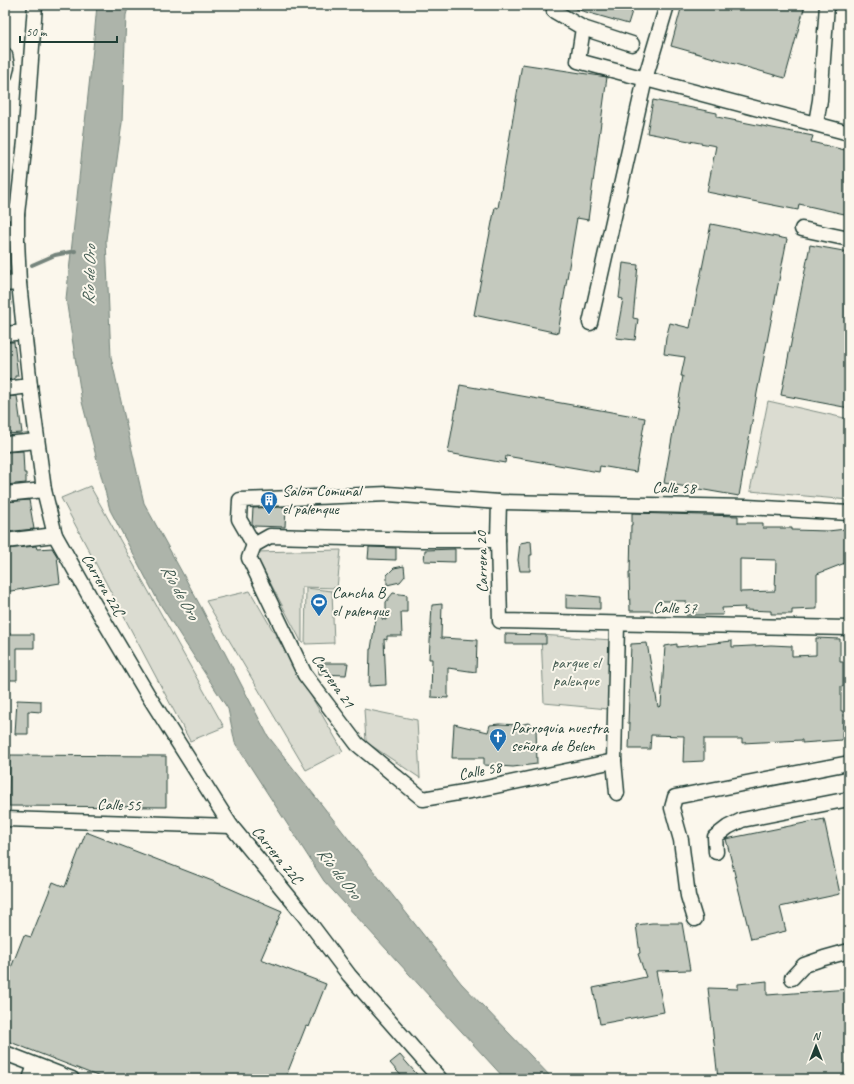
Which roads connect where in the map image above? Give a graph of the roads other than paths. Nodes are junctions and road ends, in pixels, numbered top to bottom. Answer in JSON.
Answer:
{"nodes":[{"id":1,"x":35,"y":5,"type":"edge"},
{"id":2,"x":556,"y":5,"type":"edge"},
{"id":3,"x":667,"y":5,"type":"edge"},
{"id":4,"x":827,"y":5,"type":"edge"},
{"id":5,"x":583,"y":28,"type":"junction"},
{"id":6,"x":632,"y":44,"type":"dead end"},
{"id":7,"x":5,"y":55,"type":"edge"},
{"id":8,"x":5,"y":75,"type":"edge"},
{"id":9,"x":645,"y":79,"type":"junction"},
{"id":10,"x":816,"y":123,"type":"junction"},
{"id":11,"x":849,"y":133,"type":"edge"},
{"id":12,"x":11,"y":213,"type":"edge"},
{"id":13,"x":802,"y":229,"type":"dead end"},
{"id":14,"x":849,"y":239,"type":"edge"},
{"id":15,"x":19,"y":283,"type":"junction"},
{"id":16,"x":5,"y":284,"type":"edge"},
{"id":17,"x":590,"y":323,"type":"dead end"},
{"id":18,"x":25,"y":332,"type":"junction"},
{"id":19,"x":5,"y":334,"type":"edge"},
{"id":20,"x":30,"y":386,"type":"junction"},
{"id":21,"x":5,"y":389,"type":"edge"},
{"id":22,"x":37,"y":441,"type":"junction"},
{"id":23,"x":5,"y":444,"type":"edge"},
{"id":24,"x":44,"y":490,"type":"junction"},
{"id":25,"x":5,"y":494,"type":"edge"},
{"id":26,"x":499,"y":502,"type":"junction"},
{"id":27,"x":849,"y":513,"type":"edge"},
{"id":28,"x":55,"y":535,"type":"junction"},
{"id":29,"x":498,"y":540,"type":"junction"},
{"id":30,"x":5,"y":541,"type":"edge"},
{"id":31,"x":252,"y":552,"type":"junction"},
{"id":32,"x":500,"y":621,"type":"joint"},
{"id":33,"x":617,"y":624,"type":"junction"},
{"id":34,"x":849,"y":628,"type":"edge"},
{"id":35,"x":614,"y":761,"type":"junction"},
{"id":36,"x":849,"y":763,"type":"edge"},
{"id":37,"x":617,"y":793,"type":"dead end"},
{"id":38,"x":423,"y":799,"type":"joint"},
{"id":39,"x":849,"y":799,"type":"edge"},
{"id":40,"x":5,"y":819,"type":"edge"},
{"id":41,"x":231,"y":826,"type":"junction"},
{"id":42,"x":716,"y":852,"type":"dead end"},
{"id":43,"x":695,"y":918,"type":"dead end"},
{"id":44,"x":849,"y":951,"type":"edge"},
{"id":45,"x":792,"y":978,"type":"dead end"},
{"id":46,"x":5,"y":1054,"type":"edge"},
{"id":47,"x":35,"y":1065,"type":"junction"},
{"id":48,"x":30,"y":1079,"type":"edge"},
{"id":49,"x":72,"y":1079,"type":"edge"},
{"id":50,"x":440,"y":1079,"type":"edge"}],
"edges":[{"from":1,"to":12,"type":"street","name":"Carrera 22C"},
{"from":2,"to":5,"type":"street"},
{"from":3,"to":9,"type":"street"},
{"from":4,"to":10,"type":"street"},
{"from":5,"to":6,"type":"street"},
{"from":5,"to":9,"type":"street"},
{"from":7,"to":8,"type":"street"},
{"from":9,"to":10,"type":"street"},
{"from":9,"to":17,"type":"street"},
{"from":10,"to":11,"type":"street"},
{"from":12,"to":15,"type":"street","name":"Carrera 22C"},
{"from":13,"to":14,"type":"street"},
{"from":15,"to":16,"type":"street"},
{"from":15,"to":18,"type":"street","name":"Carrera 22C"},
{"from":18,"to":19,"type":"street"},
{"from":18,"to":20,"type":"street","name":"Carrera 22C"},
{"from":20,"to":21,"type":"street"},
{"from":20,"to":22,"type":"street","name":"Carrera 22C"},
{"from":22,"to":23,"type":"street"},
{"from":22,"to":24,"type":"street","name":"Carrera 22C"},
{"from":24,"to":25,"type":"street"},
{"from":24,"to":28,"type":"street","name":"Carrera 22C"},
{"from":26,"to":27,"type":"street","name":"Calle 58"},
{"from":26,"to":29,"type":"street","name":"Carrera 20"},
{"from":26,"to":31,"type":"street","name":"Calle 58"},
{"from":28,"to":30,"type":"street"},
{"from":28,"to":41,"type":"street","name":"Carrera 22C"},
{"from":29,"to":31,"type":"street"},
{"from":29,"to":32,"type":"street","name":"Carrera 20"},
{"from":31,"to":38,"type":"street","name":"Carrera 21"},
{"from":32,"to":33,"type":"street","name":"Calle 57"},
{"from":33,"to":34,"type":"street","name":"Calle 57"},
{"from":33,"to":35,"type":"street"},
{"from":35,"to":37,"type":"street"},
{"from":35,"to":38,"type":"street","name":"Calle 58"},
{"from":36,"to":43,"type":"street"},
{"from":39,"to":42,"type":"street"},
{"from":40,"to":41,"type":"street","name":"Calle 55"},
{"from":41,"to":50,"type":"street","name":"Carrera 22C"},
{"from":44,"to":45,"type":"street"},
{"from":46,"to":47,"type":"street"},
{"from":47,"to":48,"type":"street"},
{"from":47,"to":49,"type":"street"}]}
